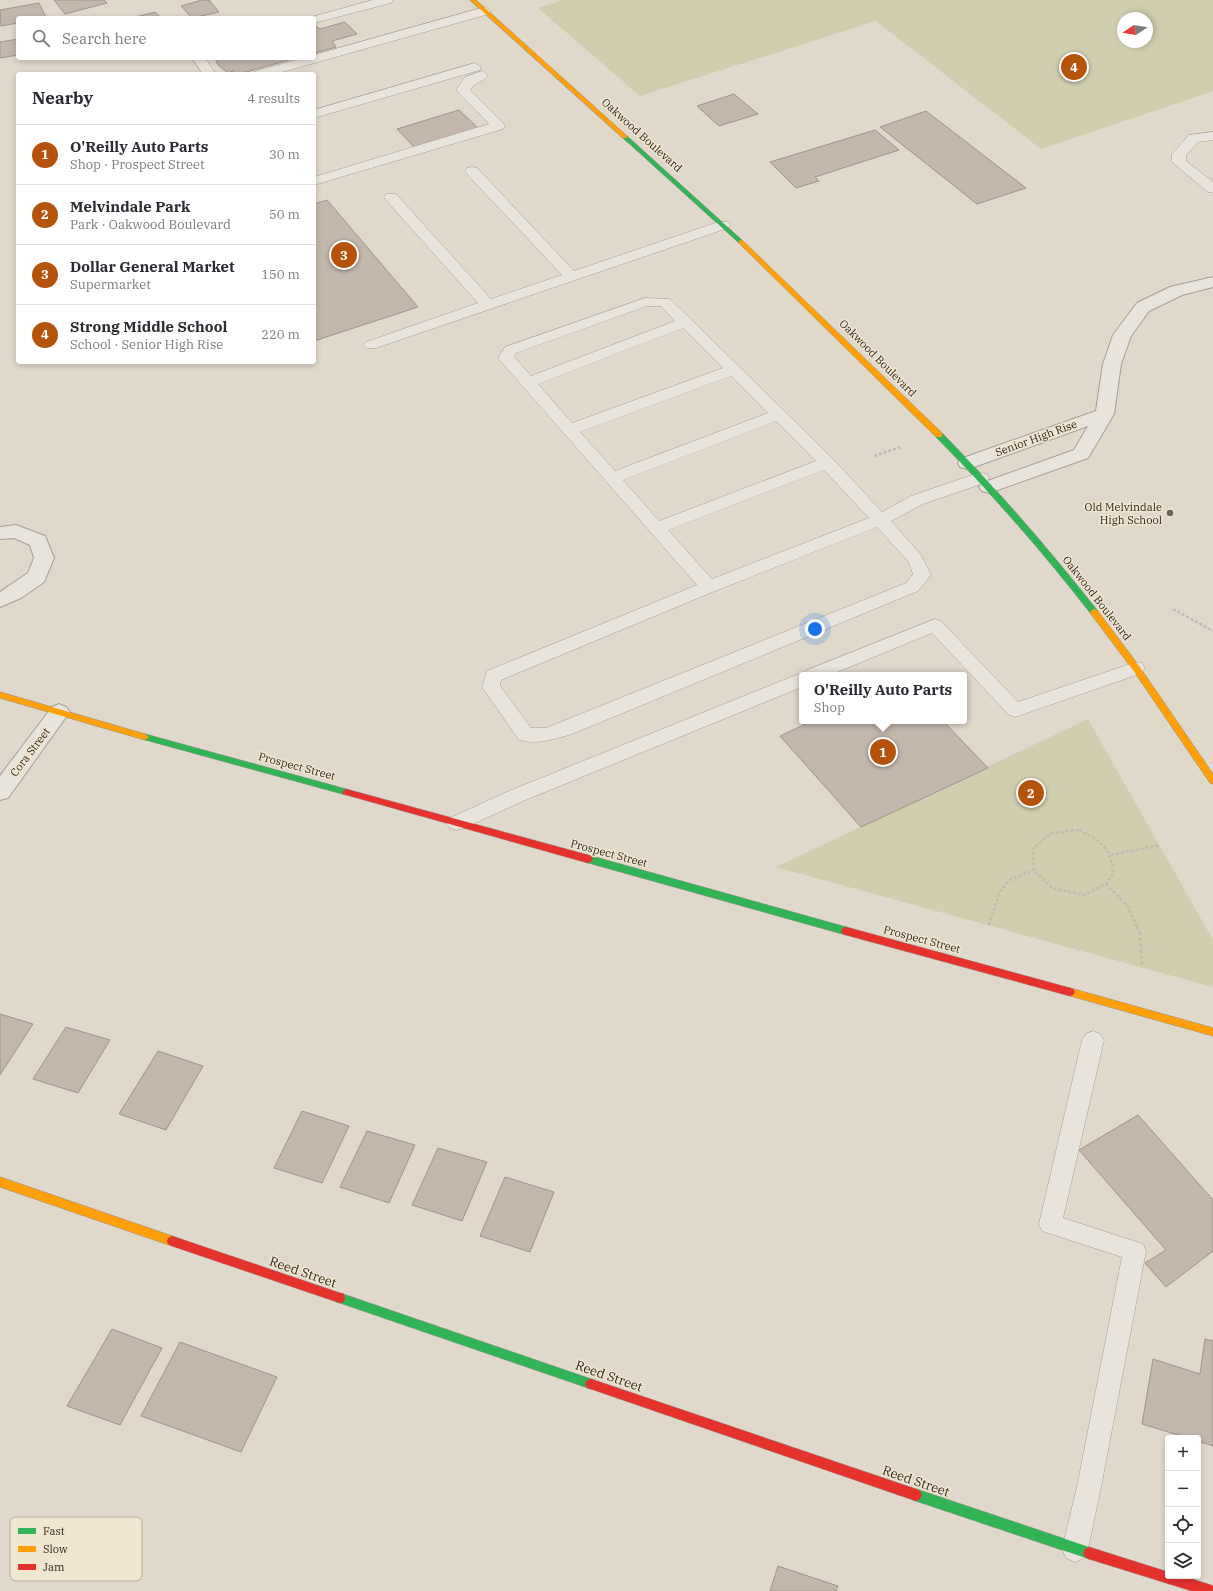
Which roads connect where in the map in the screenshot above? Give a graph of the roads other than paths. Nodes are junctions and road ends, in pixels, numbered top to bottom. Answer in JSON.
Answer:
{"nodes":[{"id":1,"x":387,"y":0,"type":"edge"},
{"id":2,"x":473,"y":0,"type":"edge"},
{"id":3,"x":485,"y":11,"type":"junction"},
{"id":4,"x":316,"y":18,"type":"edge"},
{"id":5,"x":316,"y":59,"type":"edge"},
{"id":6,"x":200,"y":60,"type":"edge"},
{"id":7,"x":311,"y":60,"type":"edge"},
{"id":8,"x":208,"y":72,"type":"edge"},
{"id":9,"x":268,"y":72,"type":"edge"},
{"id":10,"x":316,"y":113,"type":"edge"},
{"id":11,"x":1213,"y":136,"type":"edge"},
{"id":12,"x":472,"y":172,"type":"dead end"},
{"id":13,"x":316,"y":180,"type":"edge"},
{"id":14,"x":1213,"y":190,"type":"edge"},
{"id":15,"x":391,"y":196,"type":"dead end"},
{"id":16,"x":723,"y":225,"type":"junction"},
{"id":17,"x":571,"y":276,"type":"junction"},
{"id":18,"x":1213,"y":282,"type":"edge"},
{"id":19,"x":488,"y":305,"type":"junction"},
{"id":20,"x":685,"y":322,"type":"junction"},
{"id":21,"x":370,"y":345,"type":"dead end"},
{"id":22,"x":733,"y":370,"type":"junction"},
{"id":23,"x":527,"y":383,"type":"junction"},
{"id":24,"x":1105,"y":414,"type":"junction"},
{"id":25,"x":778,"y":415,"type":"junction"},
{"id":26,"x":569,"y":430,"type":"junction"},
{"id":27,"x":827,"y":463,"type":"junction"},
{"id":28,"x":967,"y":463,"type":"junction"},
{"id":29,"x":612,"y":478,"type":"junction"},
{"id":30,"x":985,"y":483,"type":"junction"},
{"id":31,"x":880,"y":520,"type":"junction"},
{"id":32,"x":656,"y":528,"type":"junction"},
{"id":33,"x":0,"y":533,"type":"edge"},
{"id":34,"x":709,"y":587,"type":"junction"},
{"id":35,"x":0,"y":600,"type":"edge"},
{"id":36,"x":1136,"y":668,"type":"junction"},
{"id":37,"x":820,"y":672,"type":"edge"},
{"id":38,"x":799,"y":681,"type":"edge"},
{"id":39,"x":0,"y":695,"type":"edge"},
{"id":40,"x":59,"y":712,"type":"junction"},
{"id":41,"x":1213,"y":781,"type":"edge"},
{"id":42,"x":0,"y":792,"type":"edge"},
{"id":43,"x":457,"y":823,"type":"junction"},
{"id":44,"x":1213,"y":1032,"type":"edge"},
{"id":45,"x":1093,"y":1040,"type":"dead end"},
{"id":46,"x":0,"y":1182,"type":"edge"},
{"id":47,"x":1075,"y":1548,"type":"junction"},
{"id":48,"x":1211,"y":1591,"type":"edge"}],
"edges":[{"from":1,"to":4,"type":"lane"},
{"from":2,"to":3,"type":"street","name":"Oakwood Boulevard"},
{"from":3,"to":5,"type":"lane"},
{"from":3,"to":16,"type":"street","name":"Oakwood Boulevard"},
{"from":6,"to":8,"type":"lane"},
{"from":7,"to":9,"type":"lane"},
{"from":10,"to":13,"type":"lane"},
{"from":11,"to":14,"type":"lane"},
{"from":12,"to":17,"type":"lane"},
{"from":15,"to":19,"type":"lane"},
{"from":16,"to":17,"type":"lane"},
{"from":16,"to":28,"type":"street","name":"Oakwood Boulevard"},
{"from":17,"to":19,"type":"lane"},
{"from":18,"to":24,"type":"street","name":"Senior High Rise"},
{"from":19,"to":21,"type":"lane"},
{"from":20,"to":22,"type":"lane"},
{"from":20,"to":23,"type":"lane"},
{"from":20,"to":23,"type":"lane"},
{"from":22,"to":25,"type":"lane"},
{"from":22,"to":26,"type":"lane"},
{"from":23,"to":26,"type":"lane"},
{"from":24,"to":28,"type":"street","name":"Senior High Rise"},
{"from":24,"to":30,"type":"street","name":"Senior High Rise"},
{"from":25,"to":27,"type":"lane"},
{"from":25,"to":29,"type":"lane"},
{"from":26,"to":29,"type":"lane"},
{"from":27,"to":31,"type":"lane"},
{"from":27,"to":32,"type":"lane"},
{"from":28,"to":30,"type":"street","name":"Oakwood Boulevard"},
{"from":29,"to":32,"type":"lane"},
{"from":30,"to":31,"type":"lane"},
{"from":30,"to":36,"type":"street","name":"Oakwood Boulevard"},
{"from":31,"to":34,"type":"lane"},
{"from":31,"to":34,"type":"lane"},
{"from":32,"to":34,"type":"lane"},
{"from":33,"to":35,"type":"street"},
{"from":36,"to":37,"type":"lane"},
{"from":36,"to":41,"type":"street","name":"Oakwood Boulevard"},
{"from":38,"to":43,"type":"lane"},
{"from":39,"to":40,"type":"street","name":"Prospect Street"},
{"from":40,"to":42,"type":"street","name":"Cora Street"},
{"from":40,"to":43,"type":"street","name":"Prospect Street"},
{"from":43,"to":44,"type":"street","name":"Prospect Street"},
{"from":45,"to":47,"type":"lane"},
{"from":46,"to":47,"type":"street","name":"Reed Street"},
{"from":47,"to":48,"type":"street","name":"Reed Street"}]}
